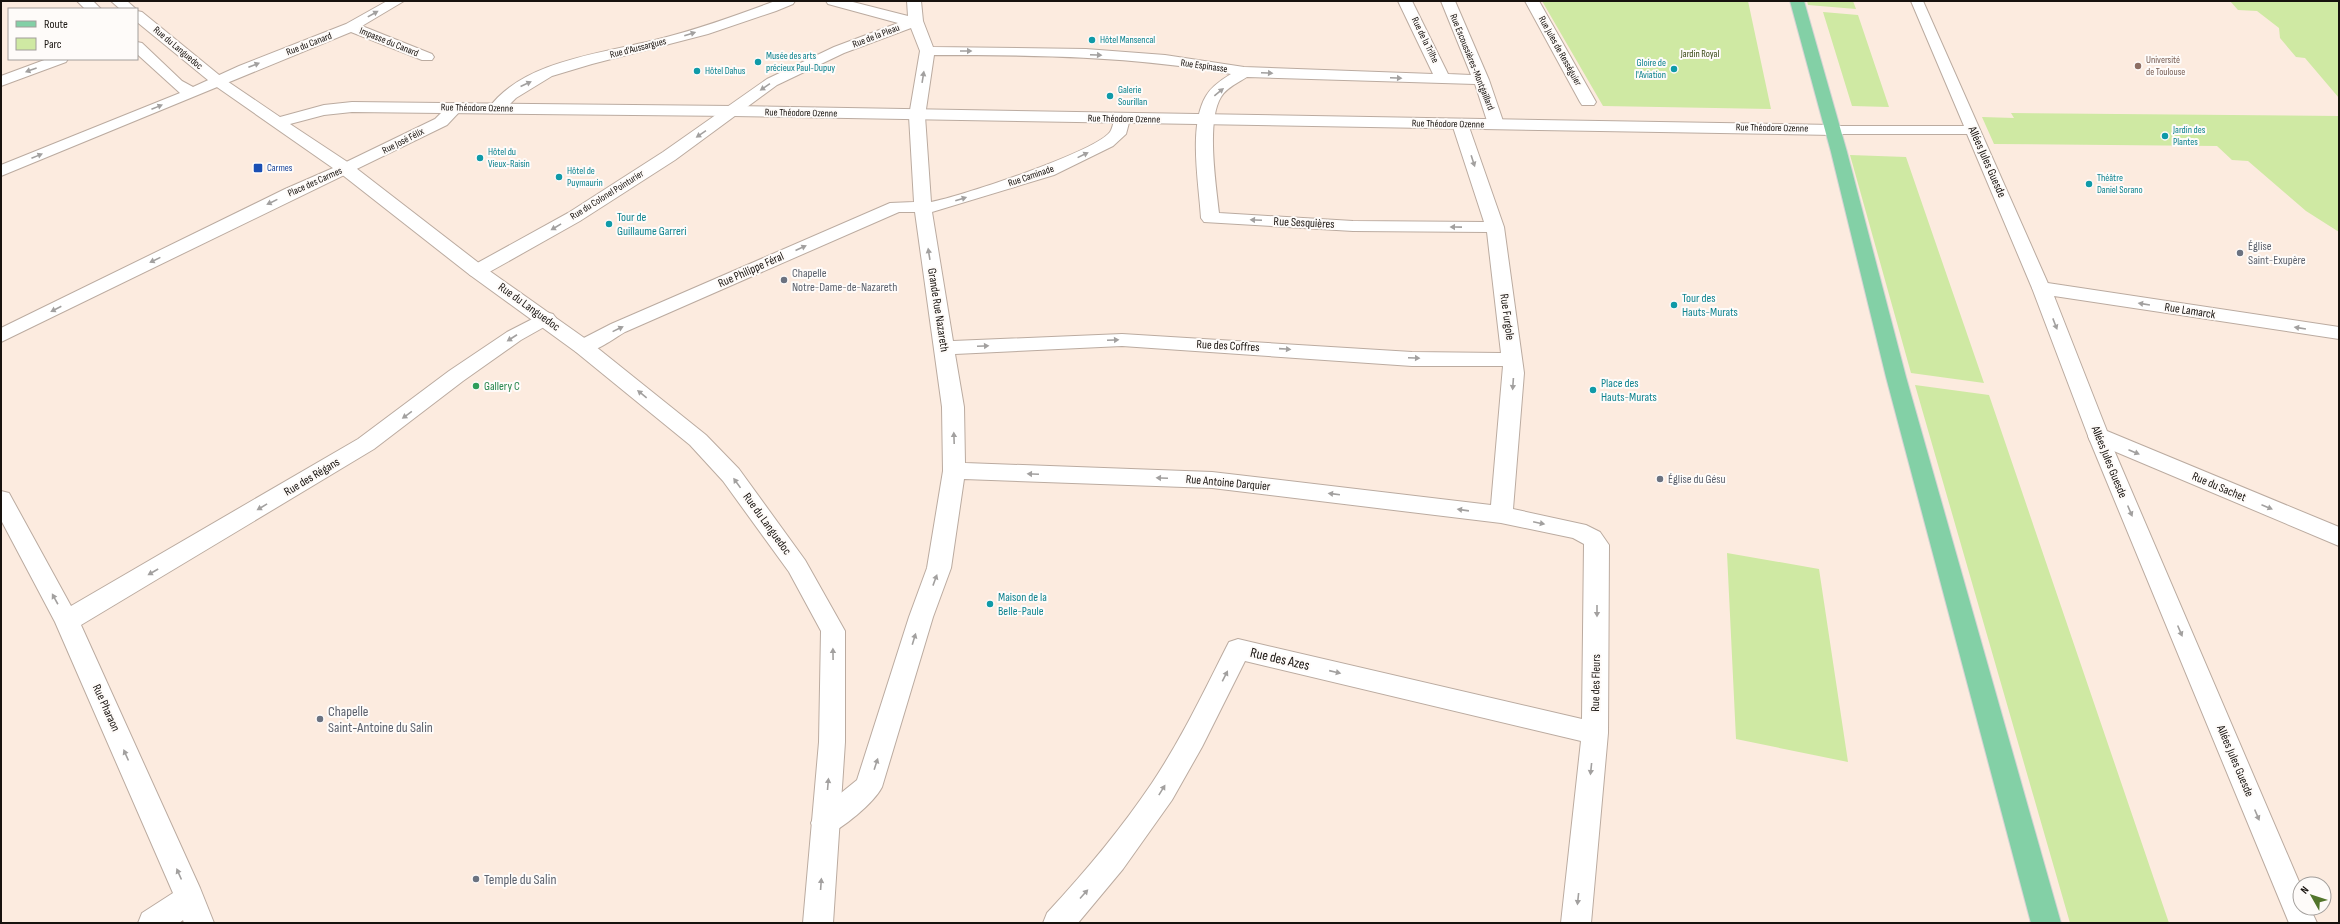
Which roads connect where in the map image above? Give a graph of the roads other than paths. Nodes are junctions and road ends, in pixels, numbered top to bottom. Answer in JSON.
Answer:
{"nodes":[{"id":1,"x":84,"y":1,"type":"edge"},
{"id":2,"x":118,"y":1,"type":"edge"},
{"id":3,"x":397,"y":1,"type":"edge"},
{"id":4,"x":788,"y":1,"type":"edge"},
{"id":5,"x":833,"y":1,"type":"edge"},
{"id":6,"x":911,"y":1,"type":"edge"},
{"id":7,"x":914,"y":1,"type":"edge"},
{"id":8,"x":1405,"y":1,"type":"edge"},
{"id":9,"x":1448,"y":1,"type":"edge"},
{"id":10,"x":1532,"y":1,"type":"edge"},
{"id":11,"x":1797,"y":1,"type":"edge"},
{"id":12,"x":1917,"y":1,"type":"edge"},
{"id":13,"x":93,"y":8,"type":"edge"},
{"id":14,"x":128,"y":8,"type":"edge"},
{"id":15,"x":878,"y":12,"type":"junction"},
{"id":16,"x":138,"y":16,"type":"edge"},
{"id":17,"x":916,"y":21,"type":"junction"},
{"id":18,"x":350,"y":27,"type":"junction"},
{"id":19,"x":138,"y":47,"type":"edge"},
{"id":20,"x":927,"y":50,"type":"junction"},
{"id":21,"x":427,"y":58,"type":"dead end"},
{"id":22,"x":58,"y":60,"type":"edge"},
{"id":23,"x":1244,"y":72,"type":"junction"},
{"id":24,"x":1444,"y":80,"type":"junction"},
{"id":25,"x":1481,"y":80,"type":"junction"},
{"id":26,"x":1,"y":81,"type":"edge"},
{"id":27,"x":219,"y":82,"type":"junction"},
{"id":28,"x":191,"y":93,"type":"junction"},
{"id":29,"x":1588,"y":102,"type":"dead end"},
{"id":30,"x":455,"y":108,"type":"junction"},
{"id":31,"x":496,"y":109,"type":"junction"},
{"id":32,"x":733,"y":111,"type":"junction"},
{"id":33,"x":918,"y":116,"type":"junction"},
{"id":34,"x":1122,"y":119,"type":"junction"},
{"id":35,"x":1206,"y":120,"type":"junction"},
{"id":36,"x":278,"y":122,"type":"junction"},
{"id":37,"x":1460,"y":124,"type":"junction"},
{"id":38,"x":1496,"y":124,"type":"junction"},
{"id":39,"x":1973,"y":129,"type":"junction"},
{"id":40,"x":1833,"y":130,"type":"junction"},
{"id":41,"x":346,"y":169,"type":"junction"},
{"id":42,"x":1,"y":171,"type":"edge"},
{"id":43,"x":923,"y":208,"type":"junction"},
{"id":44,"x":1495,"y":227,"type":"junction"},
{"id":45,"x":478,"y":271,"type":"junction"},
{"id":46,"x":2041,"y":288,"type":"junction"},
{"id":47,"x":546,"y":318,"type":"junction"},
{"id":48,"x":2339,"y":333,"type":"edge"},
{"id":49,"x":1,"y":336,"type":"edge"},
{"id":50,"x":583,"y":347,"type":"junction"},
{"id":51,"x":944,"y":348,"type":"junction"},
{"id":52,"x":1512,"y":360,"type":"junction"},
{"id":53,"x":2098,"y":436,"type":"junction"},
{"id":54,"x":954,"y":471,"type":"junction"},
{"id":55,"x":1,"y":499,"type":"edge"},
{"id":56,"x":1501,"y":516,"type":"junction"},
{"id":57,"x":2339,"y":537,"type":"edge"},
{"id":58,"x":68,"y":621,"type":"junction"},
{"id":59,"x":1595,"y":733,"type":"junction"},
{"id":60,"x":825,"y":823,"type":"junction"},
{"id":61,"x":194,"y":911,"type":"edge"},
{"id":62,"x":153,"y":923,"type":"edge"},
{"id":63,"x":818,"y":923,"type":"edge"},
{"id":64,"x":1058,"y":923,"type":"edge"},
{"id":65,"x":1576,"y":923,"type":"edge"},
{"id":66,"x":2046,"y":923,"type":"edge"},
{"id":67,"x":2303,"y":923,"type":"edge"}],
"edges":[{"from":1,"to":13,"type":"street"},
{"from":2,"to":14,"type":"street"},
{"from":18,"to":3,"type":"street","name":"Rue du Canard","one_way":true},
{"from":31,"to":4,"type":"street","name":"Rue d'Aussargues","one_way":true},
{"from":5,"to":15,"type":"street"},
{"from":6,"to":15,"type":"street"},
{"from":7,"to":17,"type":"street","name":"Grande Rue Nazareth"},
{"from":8,"to":24,"type":"street","name":"Rue de la Trilhe"},
{"from":9,"to":25,"type":"street","name":"Rue Escoussières-Montgaillard"},
{"from":10,"to":29,"type":"street","name":"Rue Jules de Rességuier"},
{"from":11,"to":40,"type":"main road"},
{"from":12,"to":39,"type":"street","name":"Allées Jules Guesde"},
{"from":15,"to":17,"type":"street"},
{"from":16,"to":27,"type":"street","name":"Rue du Languedoc"},
{"from":17,"to":20,"type":"street","name":"Grande Rue Nazareth"},
{"from":17,"to":32,"type":"street","name":"Rue de la Pleau","one_way":true},
{"from":18,"to":21,"type":"street","name":"Impasse du Canard"},
{"from":27,"to":18,"type":"street","name":"Rue du Canard","one_way":true},
{"from":19,"to":28,"type":"street"},
{"from":20,"to":23,"type":"street","name":"Rue Espinasse","one_way":true},
{"from":33,"to":20,"type":"street","name":"Grande Rue Nazareth","one_way":true},
{"from":22,"to":26,"type":"street","one_way":true},
{"from":23,"to":24,"type":"street","name":"Rue Espinasse","one_way":true},
{"from":35,"to":23,"type":"street","one_way":true},
{"from":24,"to":25,"type":"street","name":"Rue Espinasse"},
{"from":25,"to":38,"type":"street","name":"Rue Escoussières-Montgaillard"},
{"from":27,"to":28,"type":"street"},
{"from":27,"to":36,"type":"street","name":"Place des Carmes"},
{"from":42,"to":28,"type":"street","one_way":true},
{"from":30,"to":31,"type":"street","name":"Rue Théodore Ozenne"},
{"from":30,"to":36,"type":"street","name":"Rue Théodore Ozenne"},
{"from":30,"to":41,"type":"street","name":"Rue José Félix"},
{"from":31,"to":32,"type":"street","name":"Rue Théodore Ozenne"},
{"from":32,"to":33,"type":"street","name":"Rue Théodore Ozenne"},
{"from":32,"to":45,"type":"street","name":"Rue du Colonel Pointurier","one_way":true},
{"from":33,"to":34,"type":"street","name":"Rue Théodore Ozenne"},
{"from":33,"to":43,"type":"street","name":"Grande Rue Nazareth"},
{"from":34,"to":35,"type":"street","name":"Rue Théodore Ozenne"},
{"from":43,"to":34,"type":"street","name":"Rue Caminade","one_way":true},
{"from":35,"to":37,"type":"street","name":"Rue Théodore Ozenne"},
{"from":44,"to":35,"type":"street","name":"Rue Sesquières","one_way":true},
{"from":36,"to":41,"type":"street","name":"Place des Carmes"},
{"from":37,"to":38,"type":"street","name":"Rue Théodore Ozenne"},
{"from":37,"to":44,"type":"street","name":"Rue Furgole","one_way":true},
{"from":38,"to":40,"type":"street","name":"Rue Théodore Ozenne"},
{"from":39,"to":40,"type":"street","name":"Rue Théodore Ozenne"},
{"from":39,"to":46,"type":"street","name":"Allées Jules Guesde"},
{"from":40,"to":66,"type":"main road"},
{"from":41,"to":45,"type":"street","name":"Rue du Languedoc"},
{"from":41,"to":49,"type":"street","name":"Place des Carmes","one_way":true},
{"from":50,"to":43,"type":"street","name":"Rue Philippe Féral","one_way":true},
{"from":51,"to":43,"type":"street","name":"Grande Rue Nazareth","one_way":true},
{"from":44,"to":52,"type":"street","name":"Rue Furgole"},
{"from":45,"to":47,"type":"street","name":"Rue du Languedoc"},
{"from":48,"to":46,"type":"street","name":"Rue Lamarck","one_way":true},
{"from":46,"to":53,"type":"street","name":"Allées Jules Guesde","one_way":true},
{"from":47,"to":50,"type":"street","name":"Rue du Languedoc"},
{"from":47,"to":58,"type":"street","name":"Rue des Régans","one_way":true},
{"from":60,"to":50,"type":"street","name":"Rue du Languedoc","one_way":true},
{"from":51,"to":52,"type":"street","name":"Rue des Coffres","one_way":true},
{"from":54,"to":51,"type":"street","name":"Grande Rue Nazareth","one_way":true},
{"from":52,"to":56,"type":"street","name":"Rue Furgole","one_way":true},
{"from":53,"to":57,"type":"street","name":"Rue du Sachet","one_way":true},
{"from":53,"to":67,"type":"street","name":"Allées Jules Guesde","one_way":true},
{"from":56,"to":54,"type":"street","name":"Rue Antoine Darquier","one_way":true},
{"from":60,"to":54,"type":"street","name":"Grande Rue Nazareth","one_way":true},
{"from":58,"to":55,"type":"street","name":"Rue Pharaon","one_way":true},
{"from":56,"to":59,"type":"street","name":"Rue des Fleurs","one_way":true},
{"from":61,"to":58,"type":"street","name":"Rue Pharaon","one_way":true},
{"from":64,"to":59,"type":"street","name":"Rue des Azes","one_way":true},
{"from":59,"to":65,"type":"street","name":"Rue des Fleurs","one_way":true},
{"from":63,"to":60,"type":"street","name":"Rue du Languedoc","one_way":true},
{"from":61,"to":62,"type":"street"}]}
